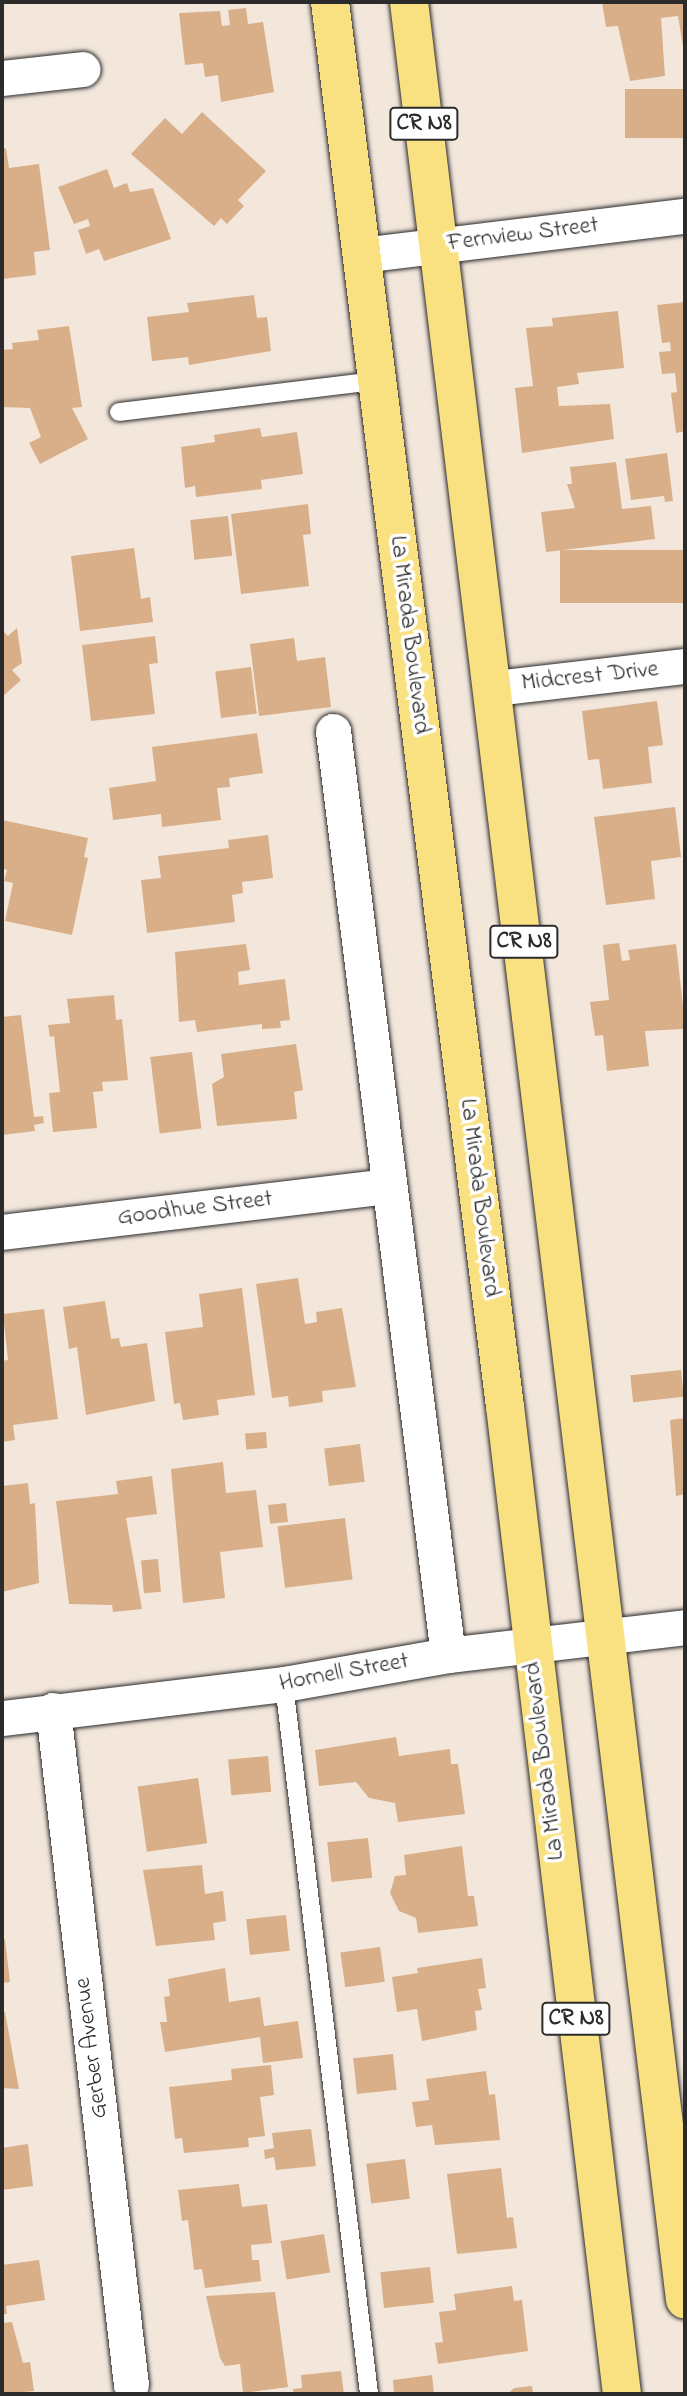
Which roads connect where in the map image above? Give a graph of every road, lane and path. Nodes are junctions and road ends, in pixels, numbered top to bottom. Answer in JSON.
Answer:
{"nodes":[{"id":1,"x":330,"y":2,"type":"edge"},
{"id":2,"x":409,"y":2,"type":"edge"},
{"id":3,"x":83,"y":69,"type":"dead end"},
{"id":4,"x":2,"y":78,"type":"edge"},
{"id":5,"x":685,"y":216,"type":"edge"},
{"id":6,"x":440,"y":245,"type":"junction"},
{"id":7,"x":361,"y":255,"type":"junction"},
{"id":8,"x":377,"y":381,"type":"junction"},
{"id":9,"x":119,"y":412,"type":"dead end"},
{"id":10,"x":685,"y":666,"type":"edge"},
{"id":11,"x":494,"y":688,"type":"junction"},
{"id":12,"x":333,"y":731,"type":"dead end"},
{"id":13,"x":388,"y":1186,"type":"junction"},
{"id":14,"x":2,"y":1231,"type":"edge"},
{"id":15,"x":685,"y":1627,"type":"edge"},
{"id":16,"x":609,"y":1638,"type":"junction"},
{"id":17,"x":531,"y":1644,"type":"junction"},
{"id":18,"x":449,"y":1655,"type":"junction"},
{"id":19,"x":284,"y":1684,"type":"junction"},
{"id":20,"x":54,"y":1710,"type":"junction"},
{"id":21,"x":2,"y":1718,"type":"edge"},
{"id":22,"x":685,"y":2300,"type":"edge"},
{"id":23,"x":131,"y":2385,"type":"dead end"},
{"id":24,"x":369,"y":2394,"type":"edge"},
{"id":25,"x":622,"y":2394,"type":"edge"}],
"edges":[{"from":1,"to":7,"type":"main road","name":"La Mirada Boulevard","number":"CR N8"},
{"from":2,"to":6,"type":"main road","number":"CR N8"},
{"from":3,"to":4,"type":"street"},
{"from":5,"to":6,"type":"street","name":"Fernview Street"},
{"from":6,"to":7,"type":"street","name":"Fernview Street"},
{"from":6,"to":11,"type":"main road","number":"CR N8"},
{"from":7,"to":8,"type":"main road","name":"La Mirada Boulevard","number":"CR N8"},
{"from":8,"to":9,"type":"lane"},
{"from":8,"to":17,"type":"main road","name":"La Mirada Boulevard","number":"CR N8"},
{"from":10,"to":11,"type":"street","name":"Midcrest Drive"},
{"from":11,"to":16,"type":"main road","number":"CR N8"},
{"from":12,"to":13,"type":"street"},
{"from":13,"to":14,"type":"street","name":"Goodhue Street"},
{"from":13,"to":18,"type":"street"},
{"from":15,"to":16,"type":"street","name":"Hornell Street"},
{"from":16,"to":17,"type":"street","name":"Hornell Street"},
{"from":16,"to":22,"type":"main road","number":"CR N8"},
{"from":17,"to":18,"type":"street","name":"Hornell Street"},
{"from":17,"to":25,"type":"main road","name":"La Mirada Boulevard","number":"CR N8"},
{"from":18,"to":19,"type":"street","name":"Hornell Street"},
{"from":19,"to":20,"type":"street","name":"Hornell Street"},
{"from":19,"to":24,"type":"lane"},
{"from":20,"to":21,"type":"street","name":"Hornell Street"},
{"from":20,"to":23,"type":"street","name":"Gerber Avenue"}]}
